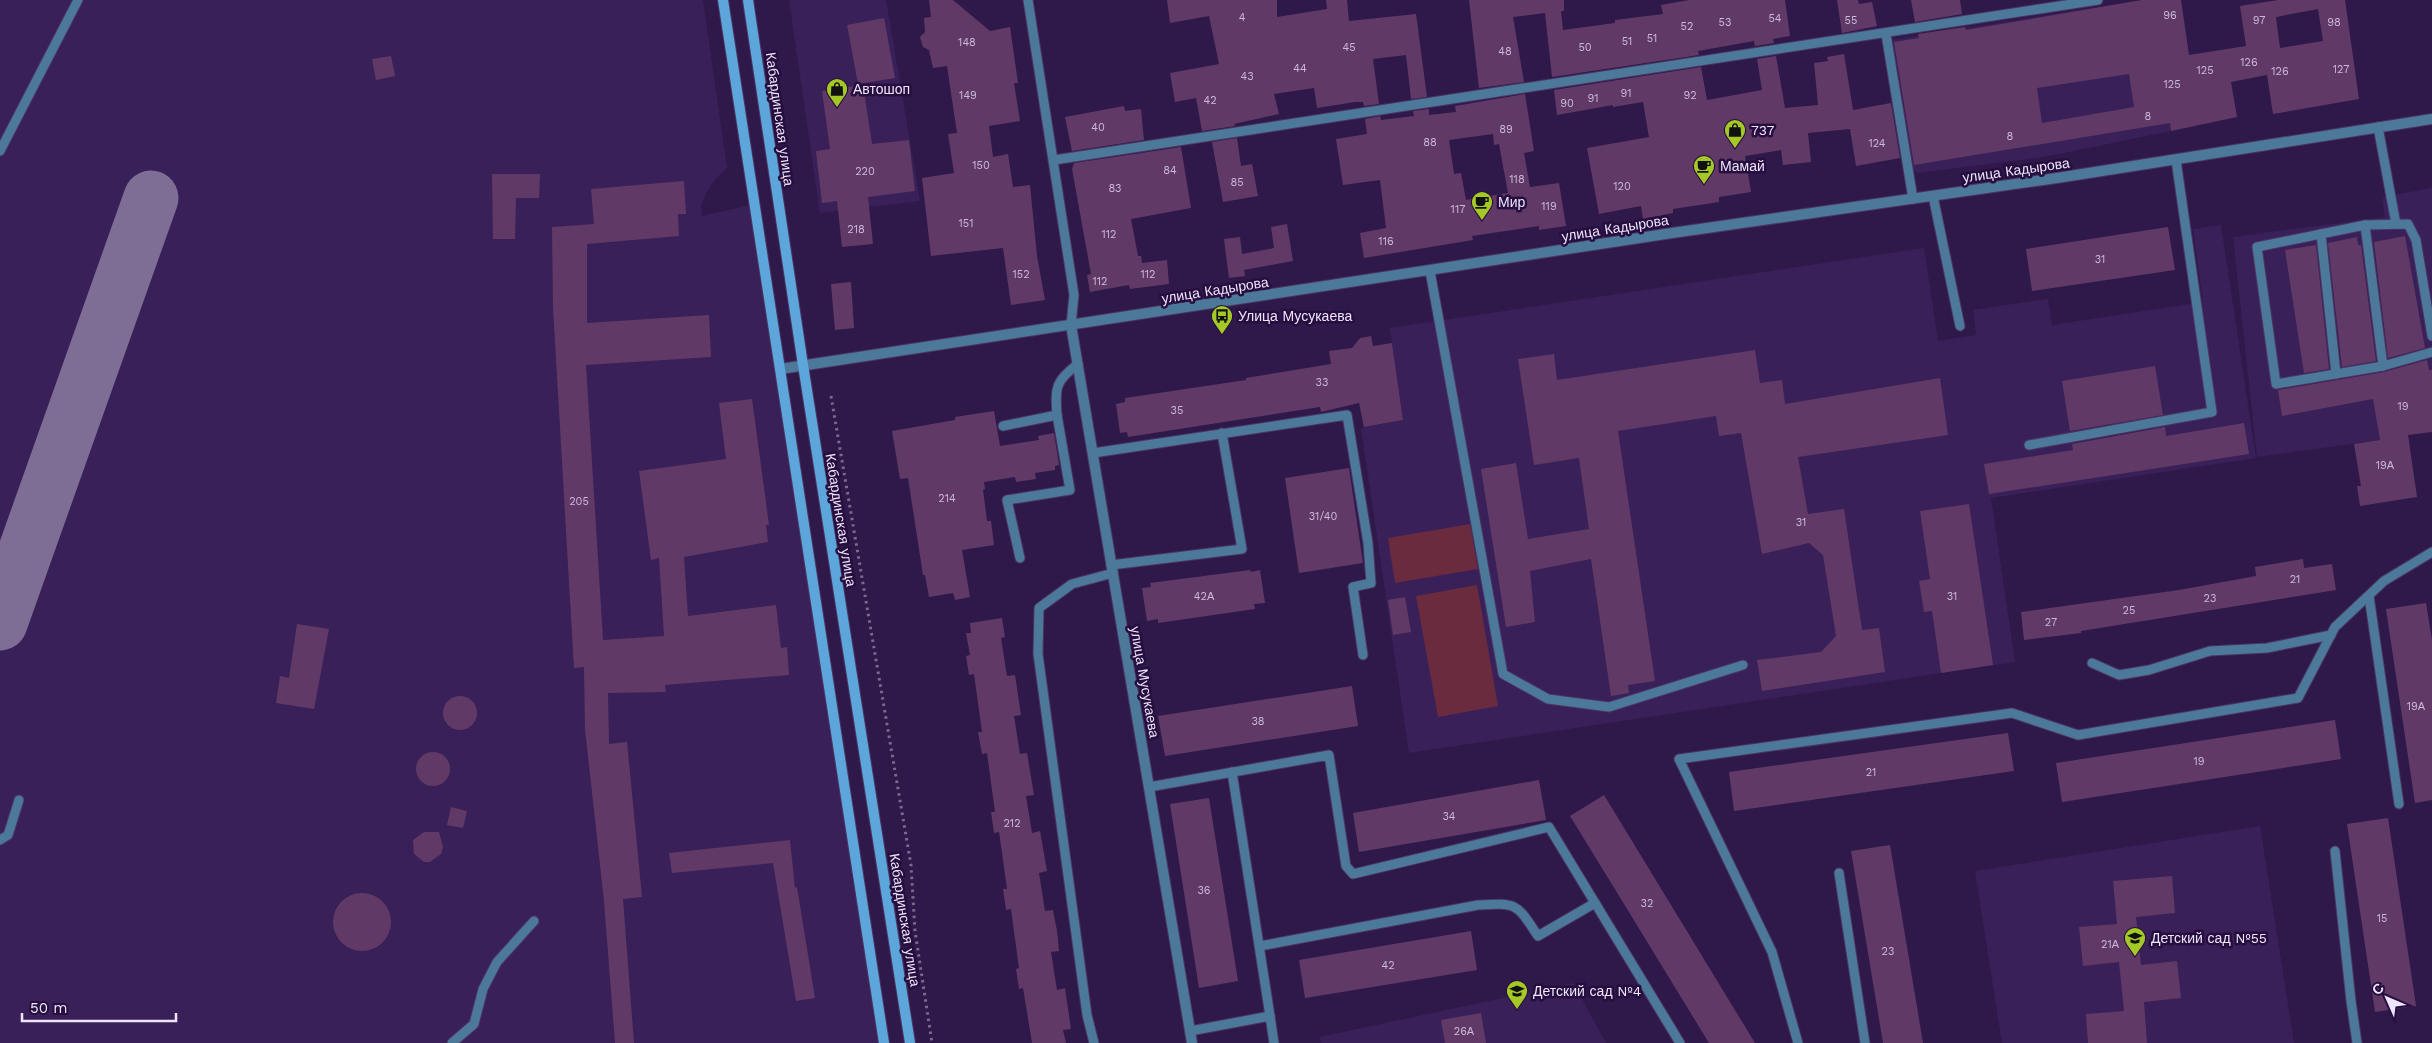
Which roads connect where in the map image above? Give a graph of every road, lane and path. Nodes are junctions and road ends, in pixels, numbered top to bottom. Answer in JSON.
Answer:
{"nodes":[{"id":1,"x":78,"y":0,"type":"edge"},
{"id":2,"x":723,"y":0,"type":"edge"},
{"id":3,"x":748,"y":0,"type":"edge"},
{"id":4,"x":1028,"y":0,"type":"edge"},
{"id":5,"x":2098,"y":0,"type":"edge"},
{"id":6,"x":1886,"y":34,"type":"junction"},
{"id":7,"x":2432,"y":119,"type":"edge"},
{"id":8,"x":2378,"y":127,"type":"junction"},
{"id":9,"x":0,"y":151,"type":"edge"},
{"id":10,"x":1054,"y":160,"type":"junction"},
{"id":11,"x":2176,"y":160,"type":"junction"},
{"id":12,"x":1933,"y":196,"type":"junction"},
{"id":13,"x":1913,"y":199,"type":"junction"},
{"id":14,"x":2396,"y":224,"type":"junction"},
{"id":15,"x":2365,"y":225,"type":"junction"},
{"id":16,"x":2321,"y":234,"type":"junction"},
{"id":17,"x":1430,"y":271,"type":"junction"},
{"id":18,"x":1071,"y":325,"type":"junction"},
{"id":19,"x":1960,"y":326,"type":"dead end"},
{"id":20,"x":2432,"y":336,"type":"edge"},
{"id":21,"x":2432,"y":352,"type":"edge"},
{"id":22,"x":1078,"y":364,"type":"junction"},
{"id":23,"x":803,"y":365,"type":"junction"},
{"id":24,"x":2383,"y":366,"type":"junction"},
{"id":25,"x":780,"y":369,"type":"junction"},
{"id":26,"x":2336,"y":374,"type":"junction"},
{"id":27,"x":830,"y":396,"type":"dead end"},
{"id":28,"x":1057,"y":415,"type":"junction"},
{"id":29,"x":1003,"y":426,"type":"dead end"},
{"id":30,"x":1222,"y":434,"type":"junction"},
{"id":31,"x":2029,"y":445,"type":"dead end"},
{"id":32,"x":1093,"y":453,"type":"junction"},
{"id":33,"x":2432,"y":552,"type":"edge"},
{"id":34,"x":1020,"y":558,"type":"dead end"},
{"id":35,"x":1112,"y":569,"type":"junction"},
{"id":36,"x":2369,"y":596,"type":"junction"},
{"id":37,"x":2331,"y":635,"type":"junction"},
{"id":38,"x":1362,"y":655,"type":"dead end"},
{"id":39,"x":2092,"y":664,"type":"dead end"},
{"id":40,"x":1743,"y":665,"type":"dead end"},
{"id":41,"x":1232,"y":772,"type":"junction"},
{"id":42,"x":1149,"y":787,"type":"junction"},
{"id":43,"x":20,"y":800,"type":"dead end"},
{"id":44,"x":2399,"y":804,"type":"dead end"},
{"id":45,"x":0,"y":840,"type":"edge"},
{"id":46,"x":2334,"y":851,"type":"dead end"},
{"id":47,"x":1839,"y":873,"type":"dead end"},
{"id":48,"x":1595,"y":903,"type":"junction"},
{"id":49,"x":534,"y":921,"type":"dead end"},
{"id":50,"x":1260,"y":946,"type":"junction"},
{"id":51,"x":1270,"y":1016,"type":"junction"},
{"id":52,"x":1190,"y":1031,"type":"junction"},
{"id":53,"x":452,"y":1043,"type":"edge"},
{"id":54,"x":884,"y":1043,"type":"edge"},
{"id":55,"x":910,"y":1043,"type":"edge"},
{"id":56,"x":932,"y":1043,"type":"edge"},
{"id":57,"x":1094,"y":1043,"type":"edge"},
{"id":58,"x":1192,"y":1043,"type":"edge"},
{"id":59,"x":1274,"y":1043,"type":"edge"},
{"id":60,"x":1680,"y":1043,"type":"edge"},
{"id":61,"x":1798,"y":1043,"type":"edge"},
{"id":62,"x":1866,"y":1043,"type":"edge"},
{"id":63,"x":2357,"y":1043,"type":"edge"}],
"edges":[{"from":1,"to":9,"type":"lane"},
{"from":2,"to":25,"type":"main road"},
{"from":3,"to":23,"type":"main road","name":"Кабардинская улица"},
{"from":4,"to":10,"type":"lane"},
{"from":5,"to":6,"type":"lane"},
{"from":6,"to":10,"type":"lane"},
{"from":6,"to":13,"type":"lane"},
{"from":7,"to":8,"type":"street","name":"улица Кадырова"},
{"from":8,"to":11,"type":"street","name":"улица Кадырова"},
{"from":8,"to":14,"type":"lane"},
{"from":10,"to":18,"type":"lane"},
{"from":11,"to":12,"type":"street","name":"улица Кадырова"},
{"from":11,"to":31,"type":"lane"},
{"from":12,"to":13,"type":"street","name":"улица Кадырова"},
{"from":12,"to":19,"type":"lane"},
{"from":13,"to":17,"type":"street","name":"улица Кадырова"},
{"from":14,"to":15,"type":"lane"},
{"from":14,"to":20,"type":"lane"},
{"from":15,"to":16,"type":"lane"},
{"from":15,"to":24,"type":"lane"},
{"from":16,"to":26,"type":"lane"},
{"from":16,"to":26,"type":"lane"},
{"from":17,"to":18,"type":"street","name":"улица Кадырова"},
{"from":17,"to":40,"type":"lane"},
{"from":18,"to":22,"type":"street","name":"улица Мусукаева"},
{"from":18,"to":23,"type":"street","name":"улица Кадырова"},
{"from":21,"to":24,"type":"lane"},
{"from":22,"to":28,"type":"lane"},
{"from":22,"to":32,"type":"street","name":"улица Мусукаева"},
{"from":23,"to":25,"type":"street","name":"улица Кадырова"},
{"from":23,"to":55,"type":"main road","name":"Кабардинская улица"},
{"from":24,"to":26,"type":"lane"},
{"from":25,"to":54,"type":"main road"},
{"from":27,"to":56,"type":"path"},
{"from":28,"to":29,"type":"lane"},
{"from":28,"to":34,"type":"lane"},
{"from":30,"to":32,"type":"lane"},
{"from":30,"to":35,"type":"lane"},
{"from":30,"to":38,"type":"lane"},
{"from":32,"to":35,"type":"street","name":"улица Мусукаева"},
{"from":33,"to":36,"type":"lane"},
{"from":35,"to":42,"type":"street","name":"улица Мусукаева"},
{"from":35,"to":57,"type":"lane"},
{"from":36,"to":37,"type":"lane"},
{"from":36,"to":44,"type":"lane"},
{"from":37,"to":39,"type":"lane"},
{"from":37,"to":61,"type":"lane"},
{"from":41,"to":42,"type":"lane"},
{"from":41,"to":48,"type":"lane"},
{"from":41,"to":50,"type":"lane"},
{"from":42,"to":52,"type":"street","name":"улица Мусукаева"},
{"from":43,"to":45,"type":"lane"},
{"from":46,"to":63,"type":"lane"},
{"from":47,"to":62,"type":"lane"},
{"from":48,"to":50,"type":"lane"},
{"from":48,"to":60,"type":"lane"},
{"from":49,"to":53,"type":"lane"},
{"from":50,"to":51,"type":"lane"},
{"from":51,"to":52,"type":"lane"},
{"from":51,"to":59,"type":"lane"},
{"from":52,"to":58,"type":"street","name":"улица Мусукаева"}]}
